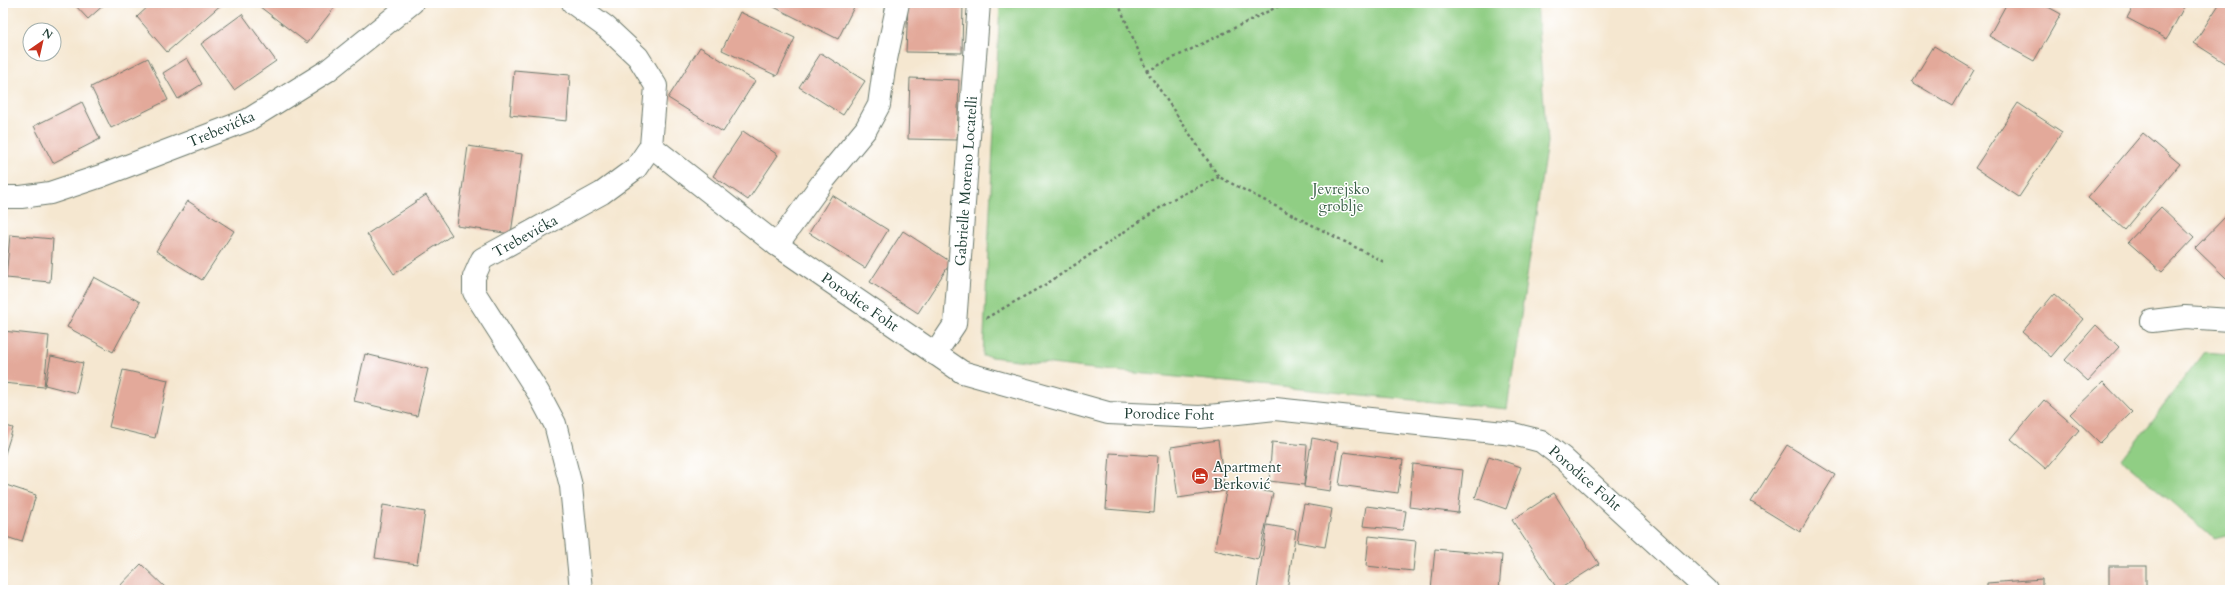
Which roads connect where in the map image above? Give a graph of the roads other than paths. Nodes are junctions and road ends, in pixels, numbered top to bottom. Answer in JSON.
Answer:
{"nodes":[{"id":1,"x":412,"y":3,"type":"edge"},
{"id":2,"x":573,"y":3,"type":"edge"},
{"id":3,"x":898,"y":3,"type":"edge"},
{"id":4,"x":979,"y":3,"type":"edge"},
{"id":5,"x":651,"y":146,"type":"junction"},
{"id":6,"x":3,"y":197,"type":"edge"},
{"id":7,"x":777,"y":245,"type":"junction"},
{"id":8,"x":2230,"y":320,"type":"edge"},
{"id":9,"x":2152,"y":321,"type":"dead end"},
{"id":10,"x":935,"y":354,"type":"junction"},
{"id":11,"x":581,"y":590,"type":"edge"},
{"id":12,"x":1707,"y":590,"type":"edge"}],
"edges":[{"from":1,"to":6,"type":"street","name":"Trebevićka"},
{"from":2,"to":5,"type":"street","name":"Trebevićka"},
{"from":3,"to":7,"type":"street"},
{"from":4,"to":10,"type":"street","name":"Gabrielle Moreno Locatelli"},
{"from":5,"to":7,"type":"street","name":"Porodice Foht"},
{"from":5,"to":11,"type":"street","name":"Trebevićka"},
{"from":7,"to":10,"type":"street","name":"Porodice Foht"},
{"from":8,"to":9,"type":"street"},
{"from":10,"to":12,"type":"street","name":"Porodice Foht"}]}
